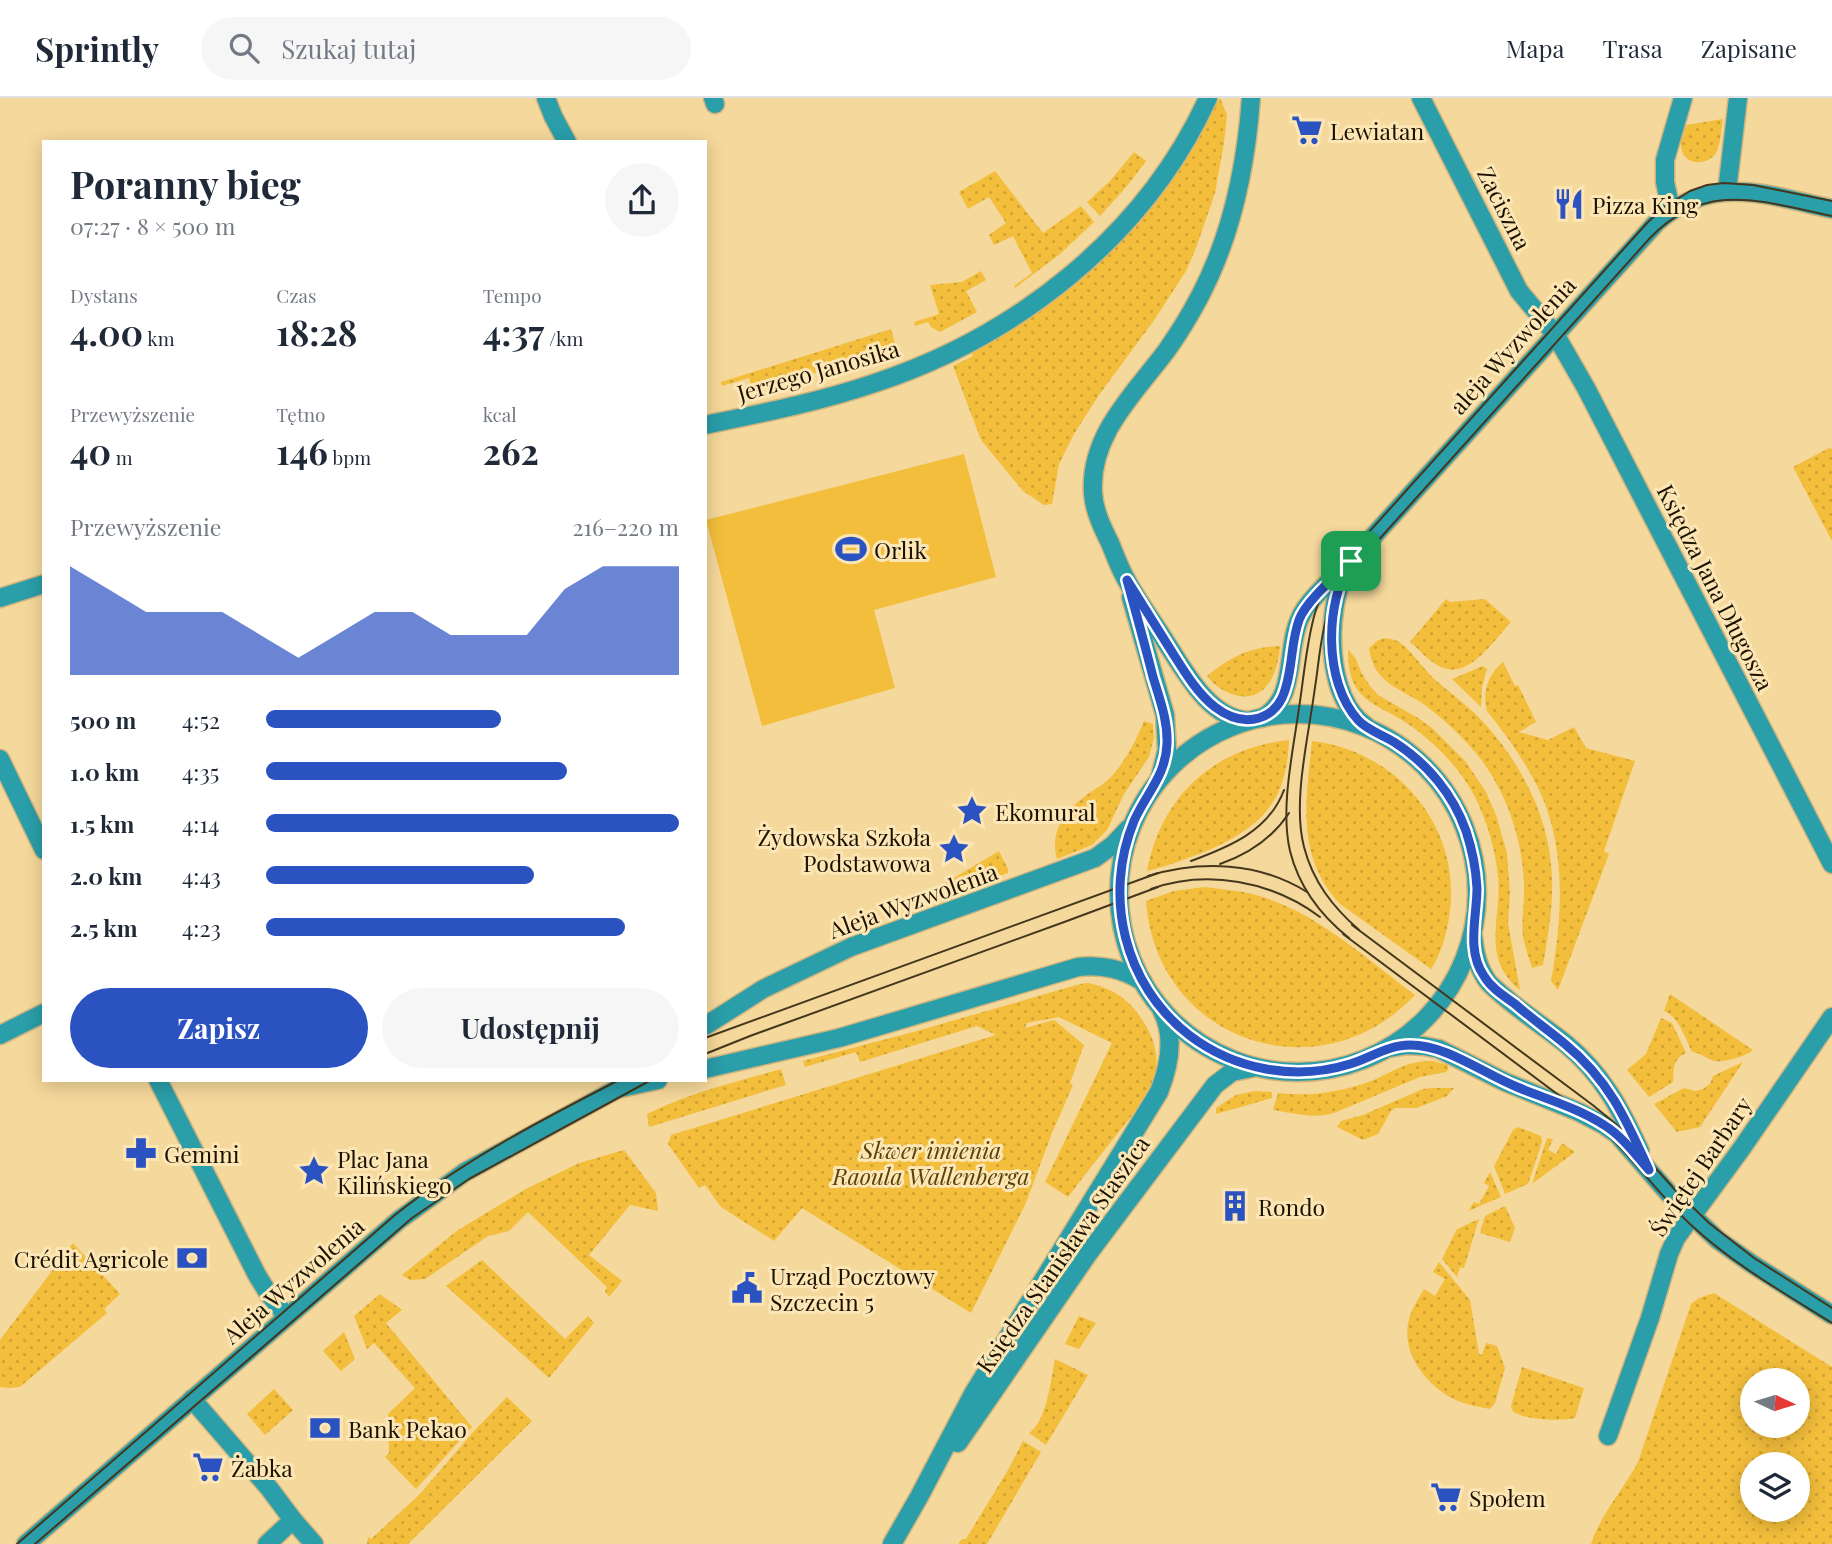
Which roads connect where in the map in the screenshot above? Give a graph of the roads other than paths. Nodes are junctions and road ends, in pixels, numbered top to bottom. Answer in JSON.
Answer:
{"nodes":[{"id":1,"x":547,"y":98,"type":"edge"},
{"id":2,"x":1208,"y":98,"type":"edge"},
{"id":3,"x":1251,"y":98,"type":"edge"},
{"id":4,"x":1421,"y":98,"type":"edge"},
{"id":5,"x":1683,"y":98,"type":"edge"},
{"id":6,"x":1738,"y":98,"type":"edge"},
{"id":7,"x":566,"y":140,"type":"edge"},
{"id":8,"x":1727,"y":191,"type":"junction"},
{"id":9,"x":1832,"y":209,"type":"edge"},
{"id":10,"x":1671,"y":210,"type":"junction"},
{"id":11,"x":1555,"y":334,"type":"junction"},
{"id":12,"x":707,"y":425,"type":"edge"},
{"id":13,"x":1351,"y":561,"type":"junction"},
{"id":14,"x":1127,"y":580,"type":"junction"},
{"id":15,"x":42,"y":585,"type":"edge"},
{"id":16,"x":0,"y":598,"type":"edge"},
{"id":17,"x":1255,"y":719,"type":"junction"},
{"id":18,"x":1372,"y":730,"type":"junction"},
{"id":19,"x":0,"y":759,"type":"edge"},
{"id":20,"x":1157,"y":783,"type":"junction"},
{"id":21,"x":1135,"y":819,"type":"junction"},
{"id":22,"x":42,"y":846,"type":"edge"},
{"id":23,"x":1832,"y":864,"type":"edge"},
{"id":24,"x":1474,"y":927,"type":"junction"},
{"id":25,"x":1143,"y":982,"type":"junction"},
{"id":26,"x":1158,"y":1005,"type":"junction"},
{"id":27,"x":42,"y":1014,"type":"edge"},
{"id":28,"x":1832,"y":1017,"type":"edge"},
{"id":29,"x":707,"y":1025,"type":"edge"},
{"id":30,"x":0,"y":1035,"type":"edge"},
{"id":31,"x":1387,"y":1049,"type":"junction"},
{"id":32,"x":707,"y":1069,"type":"edge"},
{"id":33,"x":1264,"y":1069,"type":"junction"},
{"id":34,"x":159,"y":1082,"type":"edge"},
{"id":35,"x":638,"y":1083,"type":"edge"},
{"id":36,"x":1649,"y":1170,"type":"junction"},
{"id":37,"x":1692,"y":1217,"type":"junction"},
{"id":38,"x":1832,"y":1315,"type":"edge"},
{"id":39,"x":287,"y":1317,"type":"junction"},
{"id":40,"x":192,"y":1399,"type":"junction"},
{"id":41,"x":1608,"y":1436,"type":"dead end"},
{"id":42,"x":919,"y":1497,"type":"junction"},
{"id":43,"x":293,"y":1520,"type":"junction"},
{"id":44,"x":26,"y":1544,"type":"edge"},
{"id":45,"x":267,"y":1544,"type":"edge"},
{"id":46,"x":314,"y":1544,"type":"edge"},
{"id":47,"x":892,"y":1544,"type":"edge"}],
"edges":[{"from":1,"to":7,"type":"street"},
{"from":2,"to":12,"type":"street","name":"Jerzego Janosika"},
{"from":3,"to":14,"type":"street"},
{"from":4,"to":11,"type":"street","name":"Zaciszna"},
{"from":5,"to":10,"type":"street"},
{"from":6,"to":8,"type":"street"},
{"from":8,"to":9,"type":"street","name":"aleja Wyzwolenia"},
{"from":8,"to":10,"type":"street","name":"aleja Wyzwolenia"},
{"from":10,"to":11,"type":"street","name":"aleja Wyzwolenia"},
{"from":11,"to":13,"type":"street","name":"aleja Wyzwolenia"},
{"from":11,"to":23,"type":"street","name":"Księdza Jana Długosza"},
{"from":13,"to":17,"type":"street","name":"aleja Wyzwolenia"},
{"from":13,"to":18,"type":"street","name":"aleja Wyzwolenia"},
{"from":14,"to":17,"type":"street"},
{"from":14,"to":20,"type":"street"},
{"from":15,"to":16,"type":"street"},
{"from":17,"to":18,"type":"street"},
{"from":17,"to":20,"type":"street"},
{"from":18,"to":24,"type":"street"},
{"from":19,"to":22,"type":"street"},
{"from":20,"to":21,"type":"street"},
{"from":21,"to":25,"type":"street"},
{"from":21,"to":29,"type":"street","name":"Aleja Wyzwolenia"},
{"from":24,"to":31,"type":"street"},
{"from":24,"to":36,"type":"street"},
{"from":25,"to":26,"type":"street"},
{"from":25,"to":32,"type":"street"},
{"from":26,"to":33,"type":"street"},
{"from":26,"to":42,"type":"street","name":"Księdza Stanisława Staszica"},
{"from":27,"to":30,"type":"street"},
{"from":28,"to":37,"type":"street","name":"Świętej Barbary"},
{"from":31,"to":33,"type":"street"},
{"from":31,"to":36,"type":"street"},
{"from":33,"to":42,"type":"street","name":"Księdza Stanisława Staszica"},
{"from":34,"to":39,"type":"street"},
{"from":35,"to":39,"type":"street","name":"Aleja Wyzwolenia"},
{"from":36,"to":37,"type":"street"},
{"from":37,"to":38,"type":"street"},
{"from":37,"to":41,"type":"street","name":"Świętej Barbary"},
{"from":39,"to":40,"type":"street","name":"Aleja Wyzwolenia"},
{"from":40,"to":43,"type":"street"},
{"from":40,"to":44,"type":"street","name":"Aleja Wyzwolenia"},
{"from":42,"to":47,"type":"street","name":"Księdza Stanisława Staszica"},
{"from":43,"to":45,"type":"street"},
{"from":43,"to":46,"type":"street"}]}
